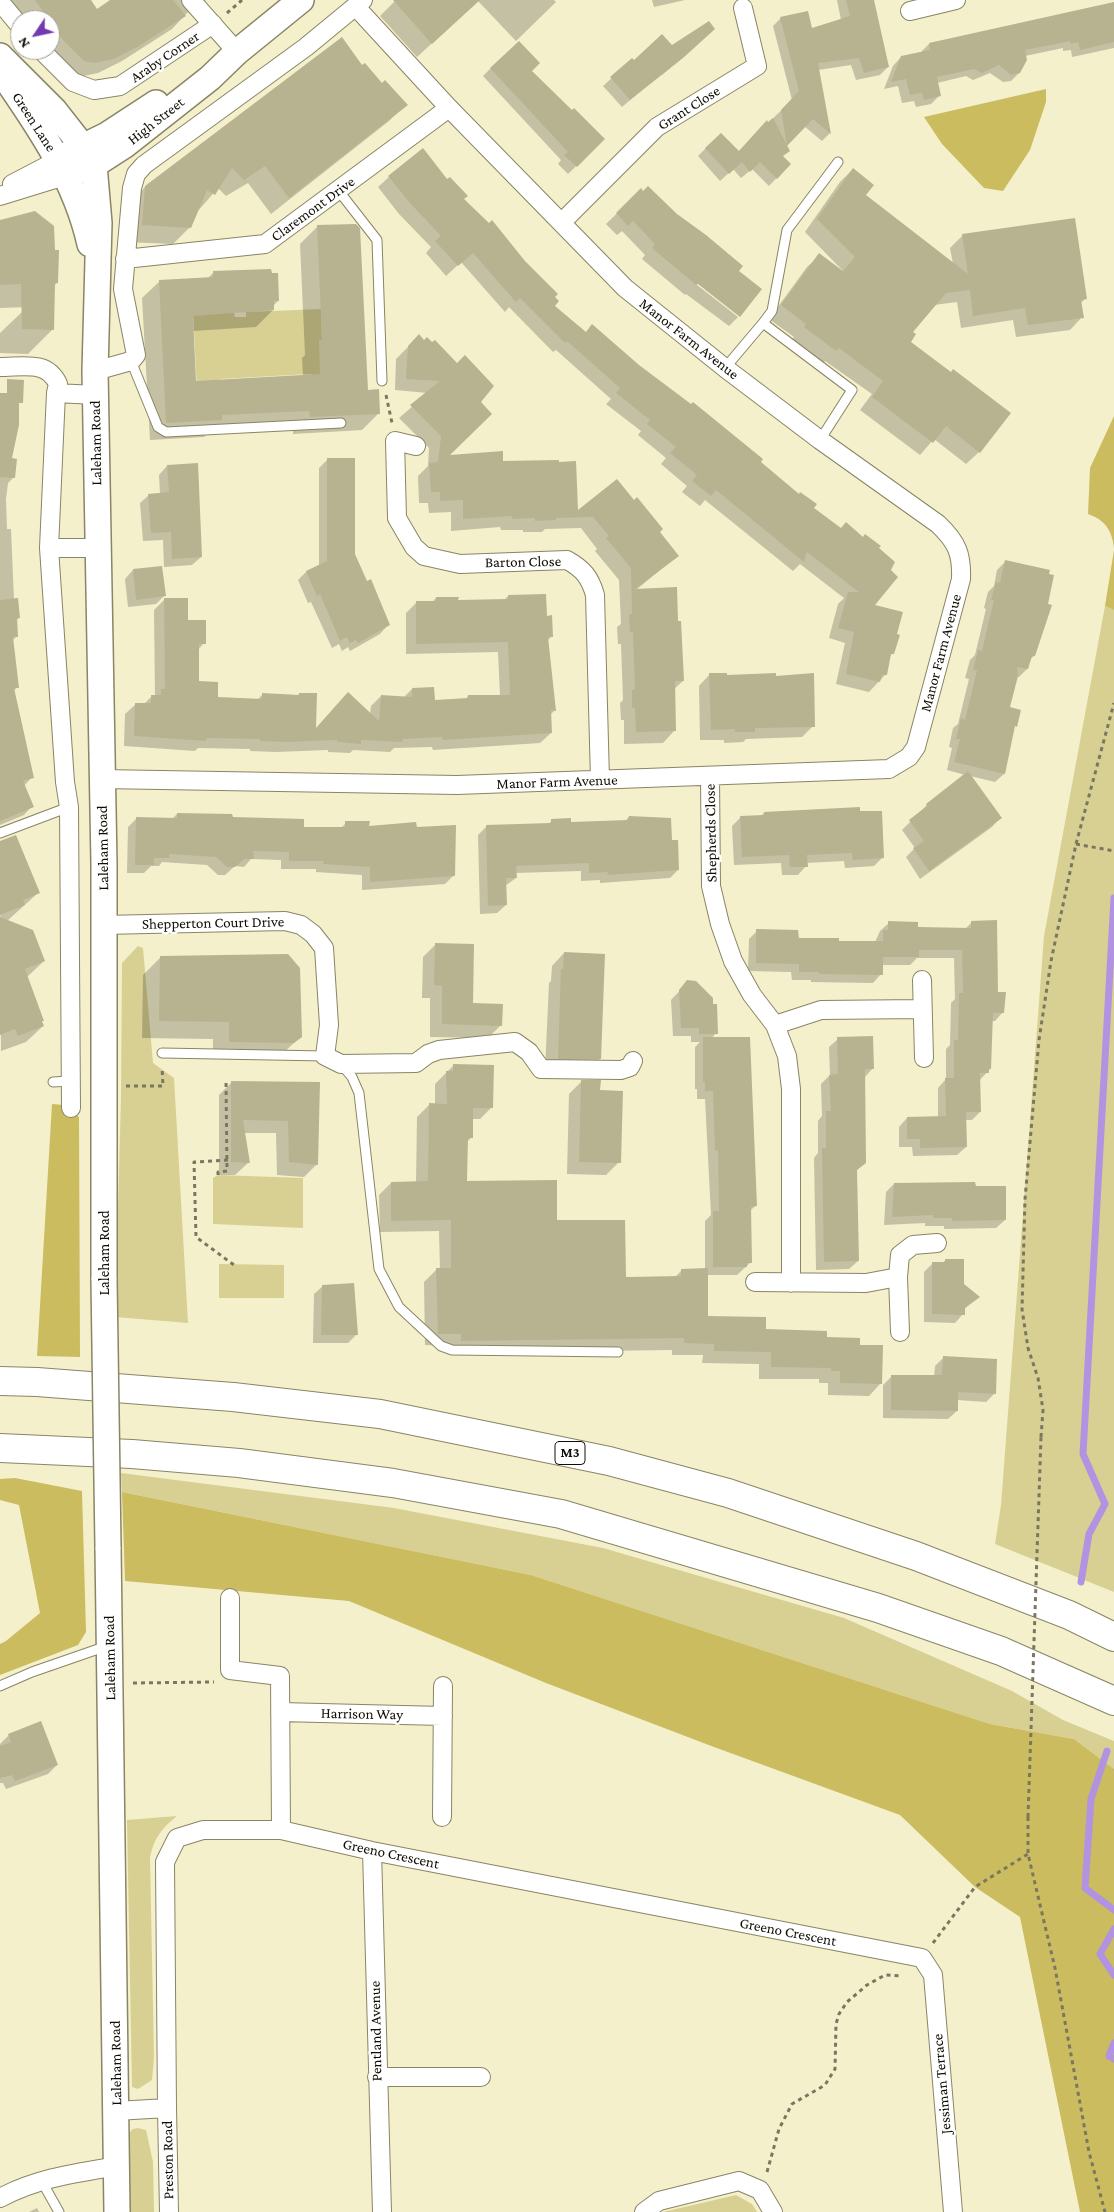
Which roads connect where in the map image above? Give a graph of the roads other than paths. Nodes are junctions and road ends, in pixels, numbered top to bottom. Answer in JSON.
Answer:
{"nodes":[{"id":1,"x":191,"y":0,"type":"edge"},
{"id":2,"x":301,"y":0,"type":"edge"},
{"id":3,"x":947,"y":1,"type":"edge"},
{"id":4,"x":0,"y":2,"type":"edge"},
{"id":5,"x":359,"y":4,"type":"edge"},
{"id":6,"x":743,"y":8,"type":"dead end"},
{"id":7,"x":910,"y":11,"type":"dead end"},
{"id":8,"x":10,"y":14,"type":"edge"},
{"id":9,"x":213,"y":24,"type":"junction"},
{"id":10,"x":236,"y":52,"type":"junction"},
{"id":11,"x":0,"y":56,"type":"edge"},
{"id":12,"x":51,"y":60,"type":"edge"},
{"id":13,"x":0,"y":70,"type":"edge"},
{"id":14,"x":449,"y":108,"type":"junction"},
{"id":15,"x":88,"y":156,"type":"junction"},
{"id":16,"x":838,"y":162,"type":"dead end"},
{"id":17,"x":62,"y":168,"type":"junction"},
{"id":18,"x":0,"y":190,"type":"edge"},
{"id":19,"x":338,"y":190,"type":"junction"},
{"id":20,"x":0,"y":196,"type":"edge"},
{"id":21,"x":562,"y":222,"type":"junction"},
{"id":22,"x":126,"y":259,"type":"junction"},
{"id":23,"x":96,"y":294,"type":"junction"},
{"id":24,"x":763,"y":323,"type":"junction"},
{"id":25,"x":131,"y":361,"type":"junction"},
{"id":26,"x":0,"y":367,"type":"edge"},
{"id":27,"x":725,"y":368,"type":"junction"},
{"id":28,"x":95,"y":371,"type":"junction"},
{"id":29,"x":382,"y":381,"type":"road end"},
{"id":30,"x":56,"y":393,"type":"junction"},
{"id":31,"x":95,"y":396,"type":"junction"},
{"id":32,"x":341,"y":422,"type":"dead end"},
{"id":33,"x":820,"y":440,"type":"junction"},
{"id":34,"x":416,"y":446,"type":"dead end"},
{"id":35,"x":49,"y":548,"type":"junction"},
{"id":36,"x":98,"y":548,"type":"junction"},
{"id":37,"x":710,"y":777,"type":"junction"},
{"id":38,"x":101,"y":779,"type":"junction"},
{"id":39,"x":600,"y":780,"type":"junction"},
{"id":40,"x":69,"y":807,"type":"junction"},
{"id":41,"x":0,"y":834,"type":"edge"},
{"id":42,"x":103,"y":924,"type":"junction"},
{"id":43,"x":922,"y":980,"type":"dead end"},
{"id":44,"x":921,"y":1009,"type":"junction"},
{"id":45,"x":775,"y":1025,"type":"junction"},
{"id":46,"x":162,"y":1052,"type":"dead end"},
{"id":47,"x":924,"y":1058,"type":"dead end"},
{"id":48,"x":333,"y":1060,"type":"junction"},
{"id":49,"x":633,"y":1061,"type":"dead end"},
{"id":50,"x":71,"y":1108,"type":"dead end"},
{"id":51,"x":937,"y":1243,"type":"dead end"},
{"id":52,"x":898,"y":1277,"type":"junction"},
{"id":53,"x":755,"y":1282,"type":"dead end"},
{"id":54,"x":791,"y":1283,"type":"junction"},
{"id":55,"x":900,"y":1332,"type":"dead end"},
{"id":56,"x":618,"y":1352,"type":"dead end"},
{"id":57,"x":0,"y":1382,"type":"edge"},
{"id":58,"x":0,"y":1448,"type":"edge"},
{"id":59,"x":230,"y":1598,"type":"dead end"},
{"id":60,"x":1114,"y":1637,"type":"edge"},
{"id":61,"x":110,"y":1645,"type":"junction"},
{"id":62,"x":0,"y":1686,"type":"edge"},
{"id":63,"x":443,"y":1686,"type":"dead end"},
{"id":64,"x":1114,"y":1701,"type":"edge"},
{"id":65,"x":280,"y":1712,"type":"junction"},
{"id":66,"x":443,"y":1716,"type":"junction"},
{"id":67,"x":442,"y":1818,"type":"dead end"},
{"id":68,"x":281,"y":1830,"type":"junction"},
{"id":69,"x":372,"y":1851,"type":"junction"},
{"id":70,"x":922,"y":1958,"type":"joint"},
{"id":71,"x":377,"y":2077,"type":"junction"},
{"id":72,"x":481,"y":2077,"type":"dead end"},
{"id":73,"x":167,"y":2108,"type":"junction"},
{"id":74,"x":116,"y":2111,"type":"junction"},
{"id":75,"x":117,"y":2166,"type":"junction"},
{"id":76,"x":41,"y":2180,"type":"junction"},
{"id":77,"x":0,"y":2198,"type":"edge"},
{"id":78,"x":59,"y":2212,"type":"edge"},
{"id":79,"x":117,"y":2212,"type":"edge"},
{"id":80,"x":169,"y":2212,"type":"edge"},
{"id":81,"x":382,"y":2212,"type":"edge"},
{"id":82,"x":644,"y":2212,"type":"edge"},
{"id":83,"x":773,"y":2212,"type":"edge"},
{"id":84,"x":953,"y":2212,"type":"edge"}],
"edges":[{"from":1,"to":9,"type":"street"},
{"from":2,"to":10,"type":"main road","name":"High Street"},
{"from":3,"to":7,"type":"street"},
{"from":4,"to":8,"type":"street"},
{"from":5,"to":14,"type":"street","name":"Manor Farm Avenue"},
{"from":5,"to":22,"type":"street"},
{"from":6,"to":21,"type":"street","name":"Grant Close"},
{"from":9,"to":10,"type":"street"},
{"from":9,"to":12,"type":"street","name":"Araby Corner"},
{"from":10,"to":15,"type":"main road","name":"High Street"},
{"from":11,"to":15,"type":"main road","name":"Green Lane"},
{"from":13,"to":17,"type":"main road","name":"Green Lane"},
{"from":14,"to":19,"type":"street","name":"Claremont Drive"},
{"from":14,"to":21,"type":"street","name":"Manor Farm Avenue"},
{"from":15,"to":17,"type":"main road","name":"High Street"},
{"from":15,"to":23,"type":"main road","name":"Laleham Road"},
{"from":16,"to":24,"type":"lane"},
{"from":17,"to":18,"type":"street"},
{"from":17,"to":20,"type":"street"},
{"from":17,"to":23,"type":"main road","name":"Laleham Road"},
{"from":19,"to":22,"type":"street","name":"Claremont Drive"},
{"from":19,"to":29,"type":"lane"},
{"from":21,"to":27,"type":"street","name":"Manor Farm Avenue"},
{"from":22,"to":25,"type":"street"},
{"from":23,"to":28,"type":"main road","name":"Laleham Road"},
{"from":24,"to":27,"type":"lane"},
{"from":24,"to":33,"type":"lane"},
{"from":25,"to":28,"type":"street"},
{"from":25,"to":32,"type":"lane"},
{"from":26,"to":30,"type":"street"},
{"from":27,"to":33,"type":"street","name":"Manor Farm Avenue"},
{"from":28,"to":31,"type":"main road","name":"Laleham Road"},
{"from":30,"to":31,"type":"street"},
{"from":30,"to":35,"type":"street"},
{"from":31,"to":36,"type":"main road","name":"Laleham Road"},
{"from":33,"to":37,"type":"street","name":"Manor Farm Avenue"},
{"from":34,"to":39,"type":"street","name":"Barton Close"},
{"from":35,"to":36,"type":"street"},
{"from":35,"to":40,"type":"street"},
{"from":36,"to":38,"type":"main road","name":"Laleham Road"},
{"from":37,"to":39,"type":"street","name":"Manor Farm Avenue"},
{"from":37,"to":45,"type":"street","name":"Shepherds Close"},
{"from":38,"to":39,"type":"street","name":"Manor Farm Avenue"},
{"from":38,"to":42,"type":"main road","name":"Laleham Road"},
{"from":40,"to":41,"type":"lane"},
{"from":40,"to":50,"type":"street"},
{"from":42,"to":48,"type":"street","name":"Shepperton Court Drive"},
{"from":42,"to":61,"type":"main road","name":"Laleham Road","bridge":true},
{"from":43,"to":44,"type":"street"},
{"from":44,"to":45,"type":"street"},
{"from":44,"to":47,"type":"street"},
{"from":45,"to":54,"type":"street","name":"Shepherds Close"},
{"from":46,"to":48,"type":"lane"},
{"from":48,"to":49,"type":"street"},
{"from":48,"to":56,"type":"lane"},
{"from":51,"to":52,"type":"street"},
{"from":52,"to":54,"type":"street"},
{"from":52,"to":55,"type":"street"},
{"from":53,"to":54,"type":"street"},
{"from":57,"to":60,"type":"highway","number":"M3"},
{"from":58,"to":64,"type":"highway"},
{"from":59,"to":65,"type":"street"},
{"from":61,"to":62,"type":"lane"},
{"from":61,"to":74,"type":"main road","name":"Laleham Road"},
{"from":63,"to":66,"type":"street"},
{"from":65,"to":66,"type":"street","name":"Harrison Way"},
{"from":65,"to":68,"type":"street"},
{"from":66,"to":67,"type":"street"},
{"from":68,"to":69,"type":"street","name":"Greeno Crescent"},
{"from":68,"to":73,"type":"street","name":"Greeno Crescent"},
{"from":69,"to":70,"type":"street","name":"Greeno Crescent"},
{"from":69,"to":71,"type":"street","name":"Pentland Avenue"},
{"from":70,"to":84,"type":"street","name":"Jessiman Terrace"},
{"from":71,"to":72,"type":"street"},
{"from":71,"to":81,"type":"street","name":"Pentland Avenue"},
{"from":73,"to":74,"type":"street"},
{"from":73,"to":80,"type":"street","name":"Preston Road"},
{"from":74,"to":75,"type":"main road","name":"Laleham Road"},
{"from":75,"to":76,"type":"street"},
{"from":75,"to":79,"type":"main road","name":"Laleham Road"},
{"from":76,"to":77,"type":"street"},
{"from":76,"to":78,"type":"lane"},
{"from":82,"to":83,"type":"street"}]}
